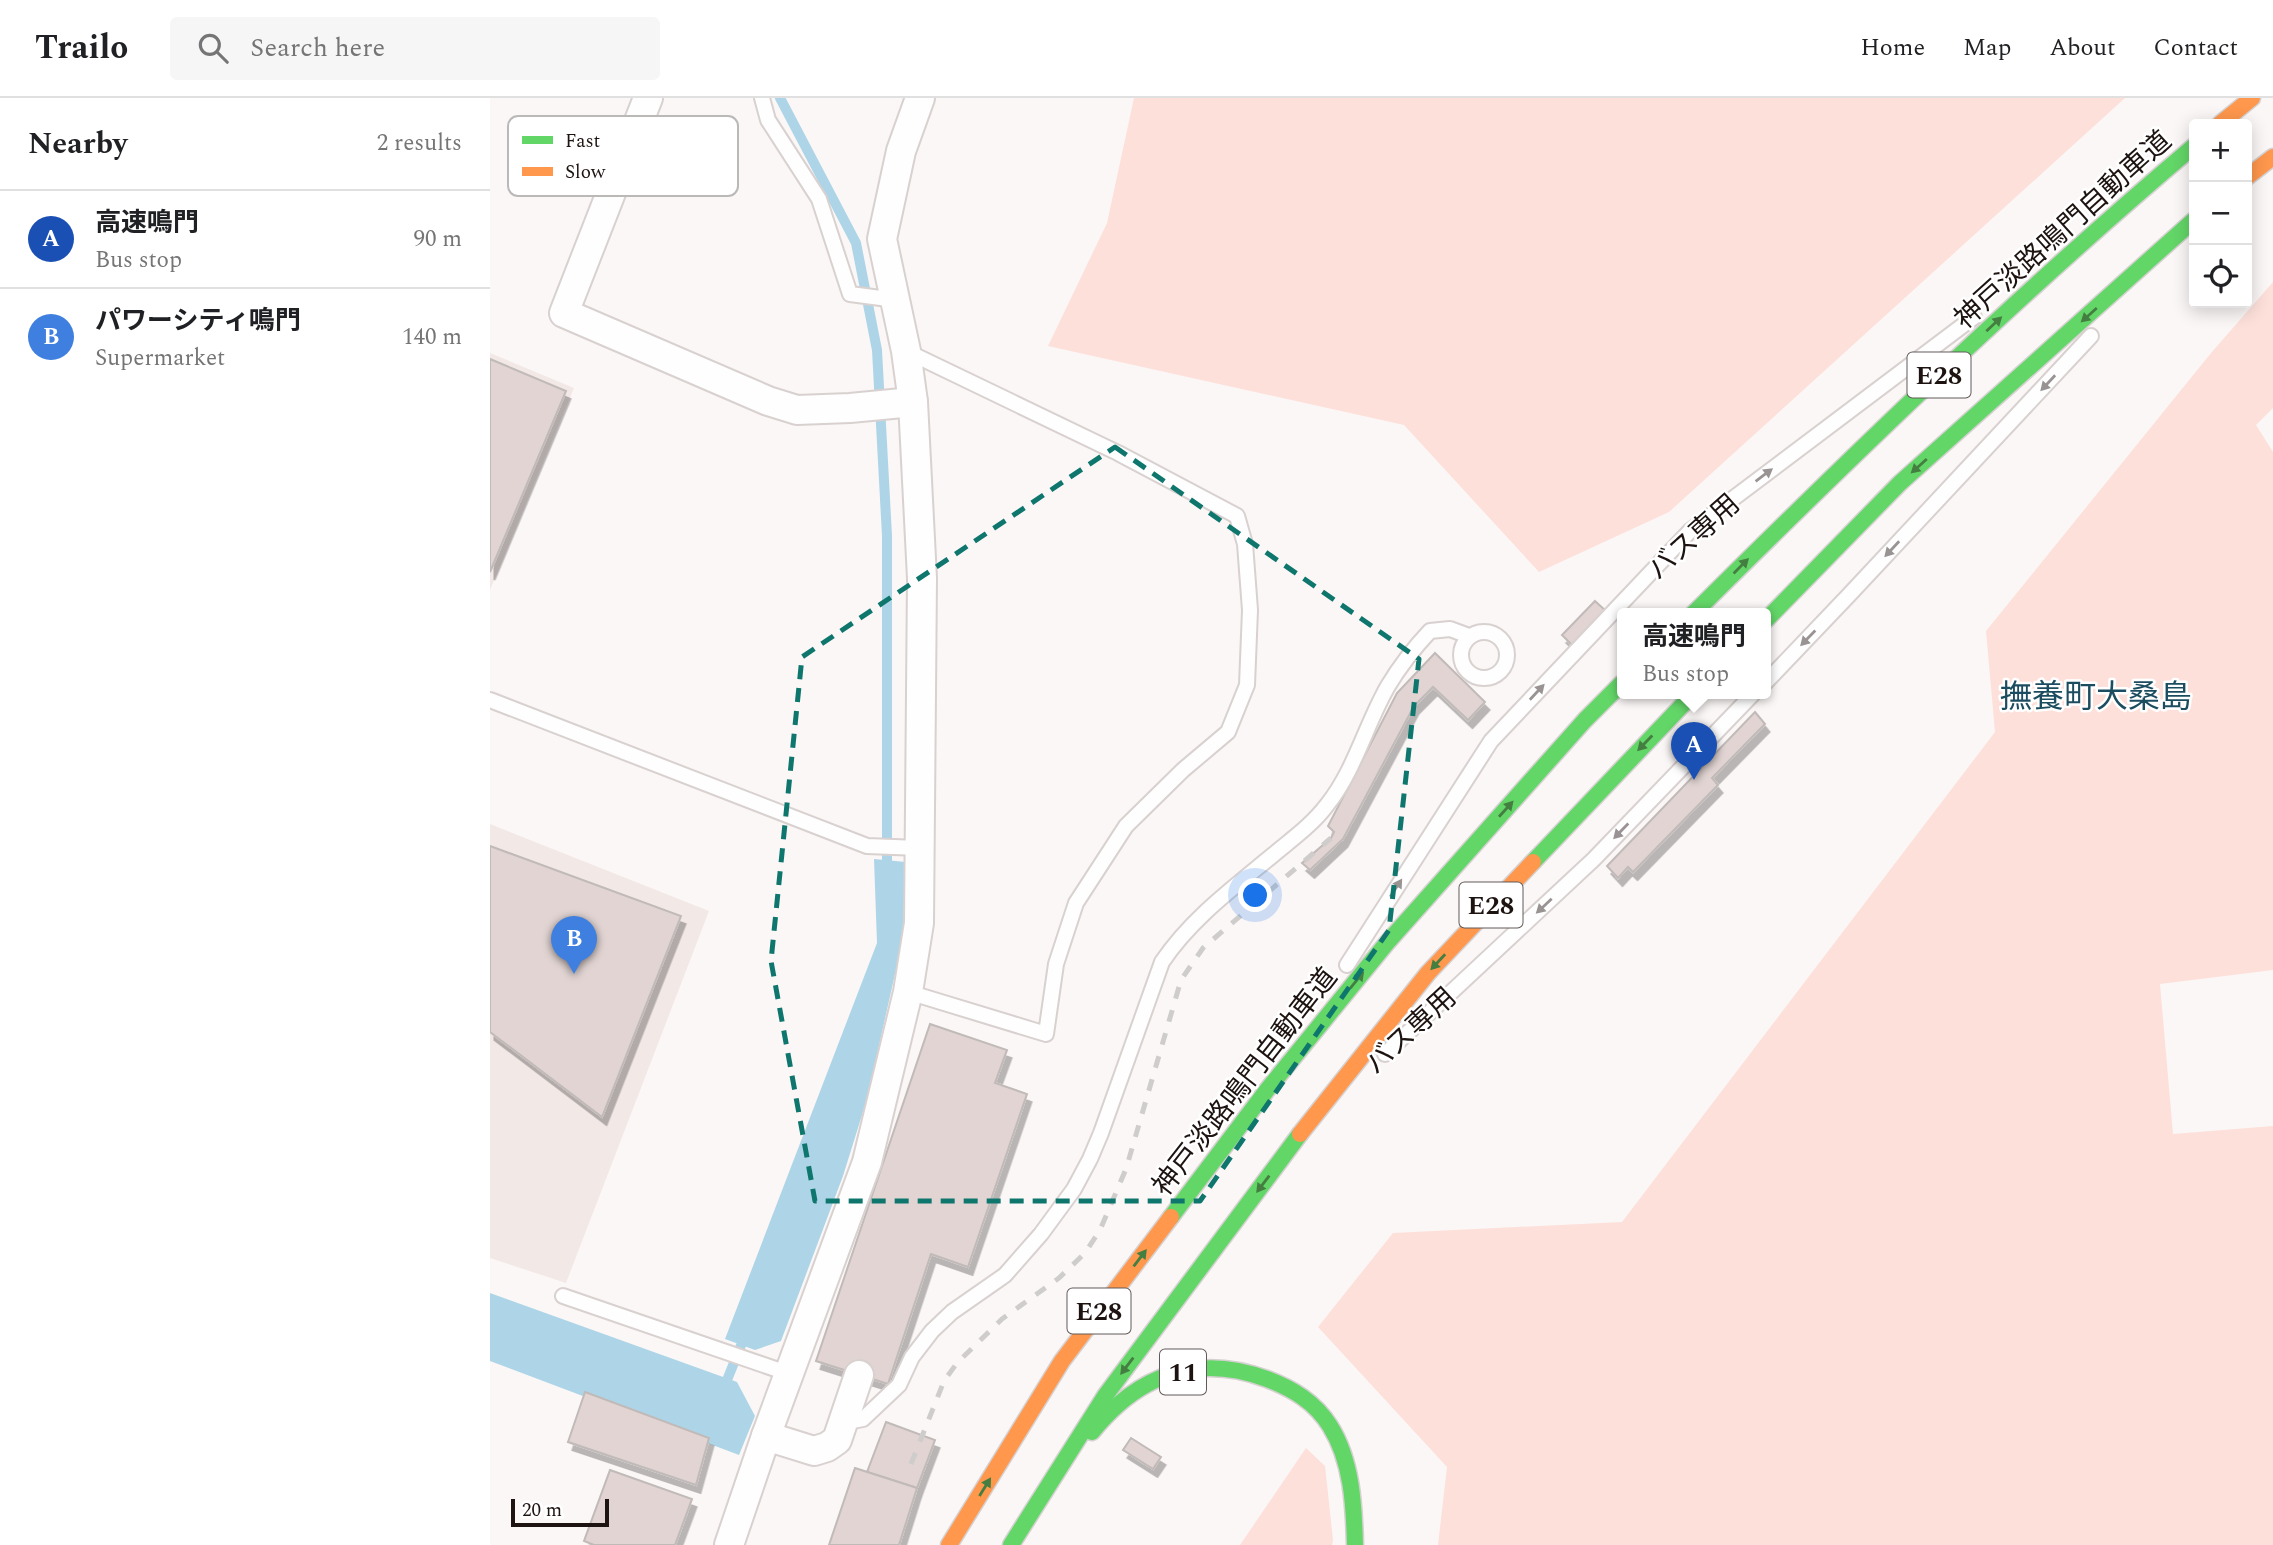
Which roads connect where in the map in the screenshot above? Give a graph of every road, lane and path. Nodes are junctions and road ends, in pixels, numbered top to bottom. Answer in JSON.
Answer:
{"nodes":[{"id":1,"x":648,"y":98,"type":"edge"},
{"id":2,"x":762,"y":98,"type":"edge"},
{"id":3,"x":920,"y":98,"type":"edge"},
{"id":4,"x":2252,"y":98,"type":"edge"},
{"id":5,"x":641,"y":116,"type":"edge"},
{"id":6,"x":2226,"y":119,"type":"edge"},
{"id":7,"x":2189,"y":149,"type":"edge"},
{"id":8,"x":2273,"y":158,"type":"edge"},
{"id":9,"x":2252,"y":173,"type":"edge"},
{"id":10,"x":610,"y":196,"type":"edge"},
{"id":11,"x":2116,"y":210,"type":"junction"},
{"id":12,"x":2189,"y":227,"type":"edge"},
{"id":13,"x":2189,"y":229,"type":"edge"},
{"id":14,"x":2007,"y":292,"type":"dead end"},
{"id":15,"x":896,"y":300,"type":"junction"},
{"id":16,"x":1985,"y":309,"type":"dead end"},
{"id":17,"x":906,"y":351,"type":"junction"},
{"id":18,"x":913,"y":402,"type":"junction"},
{"id":19,"x":1617,"y":608,"type":"edge"},
{"id":20,"x":1617,"y":608,"type":"edge"},
{"id":21,"x":1699,"y":608,"type":"edge"},
{"id":22,"x":1771,"y":615,"type":"edge"},
{"id":23,"x":1469,"y":636,"type":"dead end"},
{"id":24,"x":1771,"y":676,"type":"edge"},
{"id":25,"x":1617,"y":688,"type":"edge"},
{"id":26,"x":1688,"y":699,"type":"edge"},
{"id":27,"x":1748,"y":699,"type":"edge"},
{"id":28,"x":490,"y":701,"type":"edge"},
{"id":29,"x":920,"y":848,"type":"junction"},
{"id":30,"x":908,"y":992,"type":"junction"},
{"id":31,"x":1267,"y":1090,"type":"junction"},
{"id":32,"x":1304,"y":1129,"type":"junction"},
{"id":33,"x":564,"y":1296,"type":"dead end"},
{"id":34,"x":790,"y":1374,"type":"junction"},
{"id":35,"x":859,"y":1375,"type":"dead end"},
{"id":36,"x":842,"y":1423,"type":"junction"},
{"id":37,"x":766,"y":1436,"type":"junction"},
{"id":38,"x":729,"y":1545,"type":"edge"},
{"id":39,"x":949,"y":1545,"type":"edge"},
{"id":40,"x":1012,"y":1545,"type":"edge"},
{"id":41,"x":1026,"y":1545,"type":"edge"},
{"id":42,"x":1355,"y":1545,"type":"edge"}],
"edges":[{"from":1,"to":5,"type":"street"},
{"from":2,"to":15,"type":"lane"},
{"from":3,"to":15,"type":"street"},
{"from":4,"to":6,"type":"main road"},
{"from":7,"to":11,"type":"main road","name":"神戸淡路鳴門自動車道","number":"E28"},
{"from":8,"to":9,"type":"main road"},
{"from":10,"to":18,"type":"street"},
{"from":11,"to":14,"type":"lane"},
{"from":21,"to":11,"type":"main road","name":"神戸淡路鳴門自動車道","number":"E28","one_way":true},
{"from":12,"to":22,"type":"main road","number":"E28","one_way":true},
{"from":13,"to":24,"type":"lane","one_way":true},
{"from":15,"to":17,"type":"street"},
{"from":20,"to":16,"type":"lane","name":"バス専用","one_way":true},
{"from":17,"to":18,"type":"street"},
{"from":17,"to":30,"type":"lane"},
{"from":18,"to":29,"type":"street"},
{"from":31,"to":19,"type":"lane","name":"バス専用","one_way":true},
{"from":23,"to":36,"type":"lane"},
{"from":31,"to":25,"type":"main road","name":"神戸淡路鳴門自動車道","number":"E28","one_way":true},
{"from":26,"to":32,"type":"main road","number":"E28","one_way":true},
{"from":27,"to":32,"type":"lane","name":"バス専用","one_way":true},
{"from":28,"to":29,"type":"lane"},
{"from":29,"to":30,"type":"street"},
{"from":30,"to":34,"type":"street"},
{"from":39,"to":31,"type":"main road","name":"神戸淡路鳴門自動車道","number":"E28","one_way":true},
{"from":32,"to":40,"type":"main road","number":"E28","one_way":true},
{"from":33,"to":34,"type":"lane"},
{"from":34,"to":37,"type":"street"},
{"from":35,"to":36,"type":"street"},
{"from":36,"to":37,"type":"street"},
{"from":37,"to":38,"type":"street"},
{"from":41,"to":42,"type":"main road","number":"11"}]}
